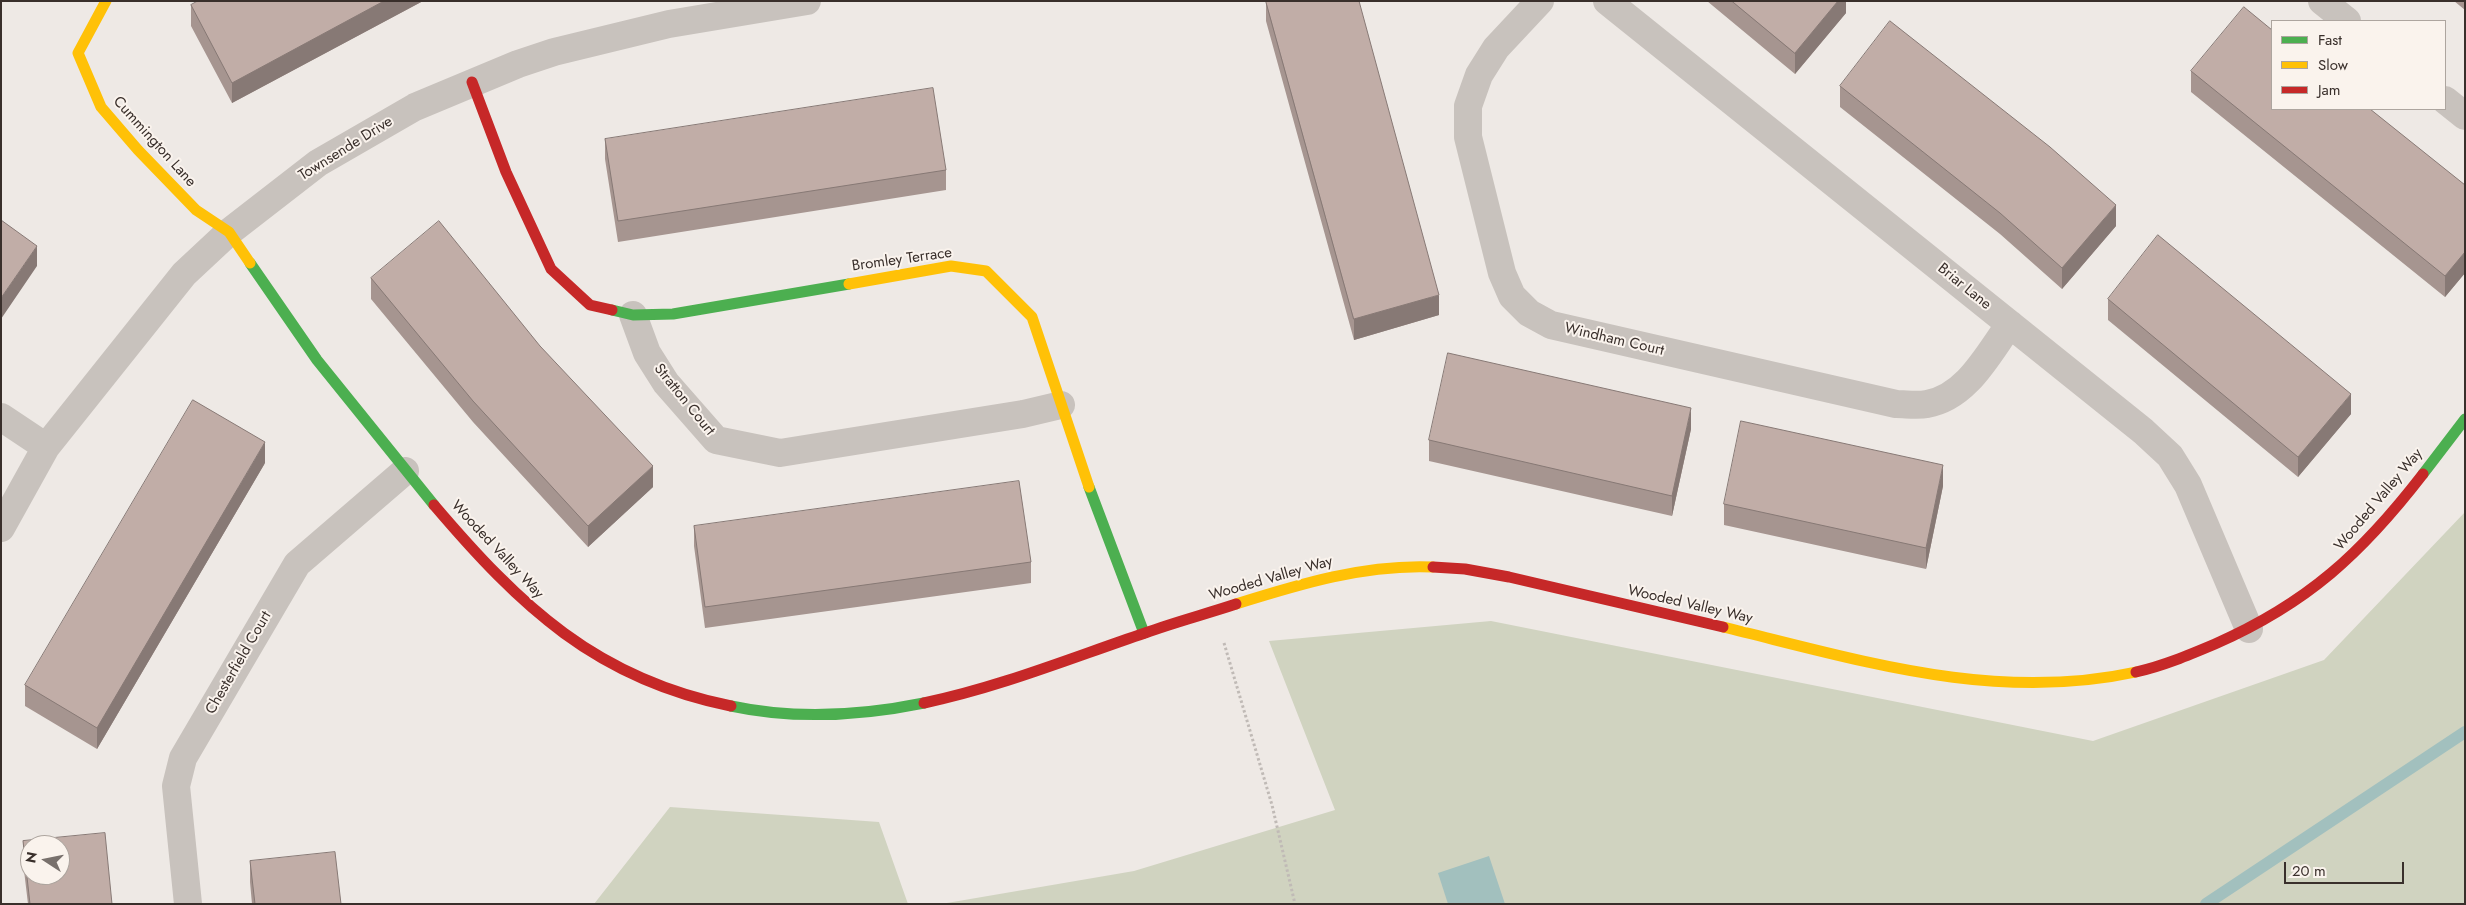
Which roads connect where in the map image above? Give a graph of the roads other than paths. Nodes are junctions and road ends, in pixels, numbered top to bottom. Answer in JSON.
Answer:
{"nodes":[{"id":1,"x":106,"y":1,"type":"edge"},
{"id":2,"x":807,"y":1,"type":"edge"},
{"id":3,"x":1540,"y":1,"type":"edge"},
{"id":4,"x":1608,"y":1,"type":"edge"},
{"id":5,"x":2322,"y":1,"type":"edge"},
{"id":6,"x":2346,"y":20,"type":"edge"},
{"id":7,"x":472,"y":82,"type":"junction"},
{"id":8,"x":2446,"y":101,"type":"edge"},
{"id":9,"x":2465,"y":116,"type":"edge"},
{"id":10,"x":229,"y":232,"type":"junction"},
{"id":11,"x":633,"y":316,"type":"junction"},
{"id":12,"x":2010,"y":324,"type":"junction"},
{"id":13,"x":1061,"y":405,"type":"junction"},
{"id":14,"x":1,"y":417,"type":"edge"},
{"id":15,"x":2465,"y":419,"type":"edge"},
{"id":16,"x":46,"y":447,"type":"junction"},
{"id":17,"x":405,"y":471,"type":"junction"},
{"id":18,"x":1,"y":528,"type":"edge"},
{"id":19,"x":2249,"y":629,"type":"junction"},
{"id":20,"x":1144,"y":633,"type":"junction"},
{"id":21,"x":188,"y":904,"type":"edge"}],
"edges":[{"from":1,"to":10,"type":"street","name":"Cummington Lane"},
{"from":2,"to":7,"type":"street","name":"Townsende Drive"},
{"from":3,"to":12,"type":"street","name":"Windham Court"},
{"from":4,"to":12,"type":"street","name":"Briar Lane"},
{"from":5,"to":6,"type":"street"},
{"from":7,"to":10,"type":"street","name":"Townsende Drive"},
{"from":7,"to":11,"type":"street"},
{"from":8,"to":9,"type":"street"},
{"from":10,"to":16,"type":"street","name":"Townsende Drive"},
{"from":10,"to":17,"type":"street","name":"Wooded Valley Way"},
{"from":11,"to":13,"type":"street","name":"Stratton Court"},
{"from":11,"to":13,"type":"street","name":"Bromley Terrace"},
{"from":12,"to":19,"type":"street","name":"Briar Lane"},
{"from":13,"to":20,"type":"street","name":"Bromley Terrace"},
{"from":14,"to":16,"type":"street"},
{"from":15,"to":19,"type":"street","name":"Wooded Valley Way"},
{"from":16,"to":18,"type":"street","name":"Townsende Drive"},
{"from":17,"to":20,"type":"street","name":"Wooded Valley Way"},
{"from":17,"to":21,"type":"street","name":"Chesterfield Court"},
{"from":19,"to":20,"type":"street","name":"Wooded Valley Way"}]}
